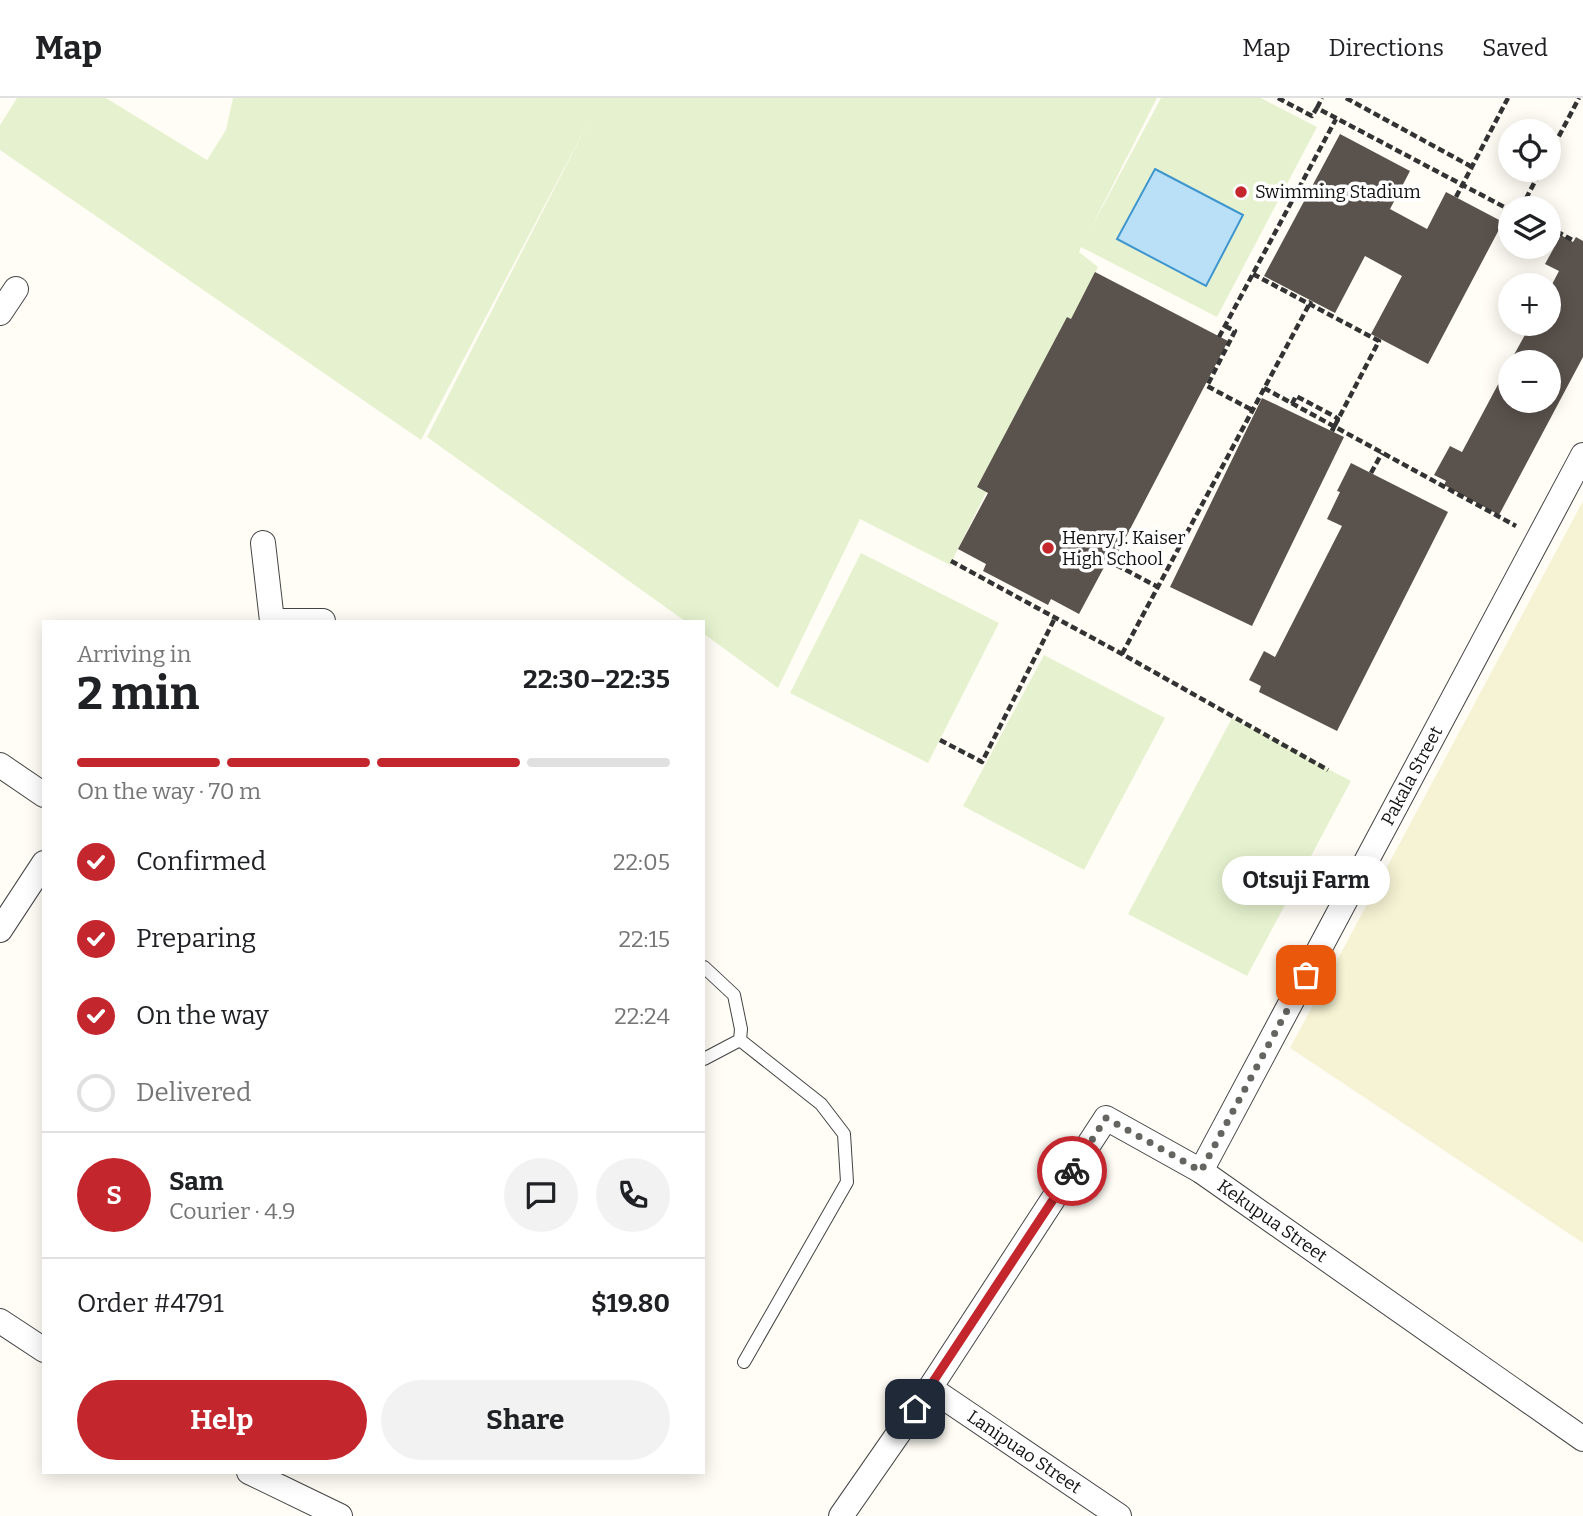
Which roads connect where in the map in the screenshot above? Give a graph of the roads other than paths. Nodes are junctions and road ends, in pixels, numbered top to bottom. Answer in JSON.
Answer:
{"nodes":[{"id":1,"x":16,"y":289,"type":"dead end"},
{"id":2,"x":0,"y":313,"type":"edge"},
{"id":3,"x":1583,"y":455,"type":"edge"},
{"id":4,"x":263,"y":543,"type":"dead end"},
{"id":5,"x":272,"y":620,"type":"edge"},
{"id":6,"x":0,"y":765,"type":"edge"},
{"id":7,"x":42,"y":794,"type":"edge"},
{"id":8,"x":42,"y":866,"type":"edge"},
{"id":9,"x":0,"y":930,"type":"edge"},
{"id":10,"x":705,"y":968,"type":"edge"},
{"id":11,"x":740,"y":1040,"type":"junction"},
{"id":12,"x":705,"y":1058,"type":"edge"},
{"id":13,"x":1201,"y":1171,"type":"junction"},
{"id":14,"x":0,"y":1321,"type":"edge"},
{"id":15,"x":42,"y":1349,"type":"edge"},
{"id":16,"x":744,"y":1362,"type":"dead end"},
{"id":17,"x":930,"y":1388,"type":"junction"},
{"id":18,"x":1583,"y":1439,"type":"edge"},
{"id":19,"x":253,"y":1474,"type":"edge"},
{"id":20,"x":341,"y":1516,"type":"edge"},
{"id":21,"x":841,"y":1516,"type":"edge"},
{"id":22,"x":1119,"y":1516,"type":"edge"}],
"edges":[{"from":1,"to":2,"type":"street"},
{"from":3,"to":13,"type":"street","name":"Pakala Street"},
{"from":4,"to":5,"type":"street"},
{"from":6,"to":7,"type":"street"},
{"from":8,"to":9,"type":"street"},
{"from":10,"to":11,"type":"lane"},
{"from":11,"to":12,"type":"lane"},
{"from":11,"to":16,"type":"lane"},
{"from":13,"to":17,"type":"street","name":"Kekupua Street"},
{"from":13,"to":18,"type":"street","name":"Kekupua Street"},
{"from":14,"to":15,"type":"street"},
{"from":17,"to":21,"type":"street","name":"Kekupua Street"},
{"from":17,"to":22,"type":"street","name":"Lanipuao Street"},
{"from":19,"to":20,"type":"street"}]}
